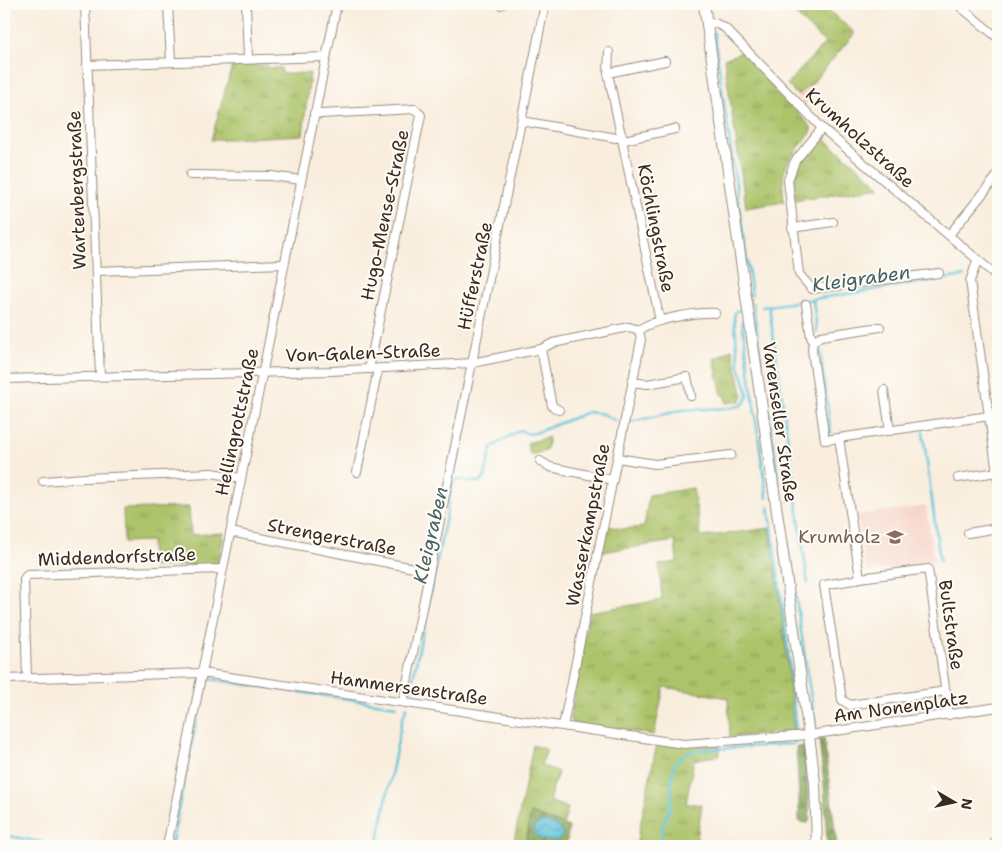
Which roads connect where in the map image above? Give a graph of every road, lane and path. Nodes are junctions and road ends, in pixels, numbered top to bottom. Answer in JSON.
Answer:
{"nodes":[{"id":1,"x":85,"y":4,"type":"edge"},
{"id":2,"x":168,"y":4,"type":"edge"},
{"id":3,"x":246,"y":4,"type":"edge"},
{"id":4,"x":337,"y":4,"type":"edge"},
{"id":5,"x":544,"y":4,"type":"edge"},
{"id":6,"x":704,"y":4,"type":"edge"},
{"id":7,"x":957,"y":4,"type":"edge"},
{"id":8,"x":706,"y":24,"type":"junction"},
{"id":9,"x":998,"y":38,"type":"edge"},
{"id":10,"x":609,"y":52,"type":"dead end"},
{"id":11,"x":326,"y":57,"type":"junction"},
{"id":12,"x":248,"y":59,"type":"junction"},
{"id":13,"x":665,"y":61,"type":"dead end"},
{"id":14,"x":171,"y":62,"type":"junction"},
{"id":15,"x":87,"y":65,"type":"junction"},
{"id":16,"x":608,"y":72,"type":"junction"},
{"id":17,"x":314,"y":113,"type":"junction"},
{"id":18,"x":522,"y":121,"type":"junction"},
{"id":19,"x":822,"y":128,"type":"junction"},
{"id":20,"x":675,"y":129,"type":"dead end"},
{"id":21,"x":623,"y":138,"type":"junction"},
{"id":22,"x":190,"y":175,"type":"dead end"},
{"id":23,"x":998,"y":175,"type":"edge"},
{"id":24,"x":301,"y":180,"type":"junction"},
{"id":25,"x":833,"y":222,"type":"dead end"},
{"id":26,"x":792,"y":228,"type":"junction"},
{"id":27,"x":949,"y":235,"type":"junction"},
{"id":28,"x":978,"y":260,"type":"junction"},
{"id":29,"x":284,"y":264,"type":"junction"},
{"id":30,"x":96,"y":271,"type":"junction"},
{"id":31,"x":939,"y":273,"type":"dead end"},
{"id":32,"x":998,"y":276,"type":"edge"},
{"id":33,"x":806,"y":304,"type":"dead end"},
{"id":34,"x":715,"y":313,"type":"dead end"},
{"id":35,"x":660,"y":321,"type":"junction"},
{"id":36,"x":880,"y":327,"type":"dead end"},
{"id":37,"x":639,"y":330,"type":"junction"},
{"id":38,"x":813,"y":341,"type":"junction"},
{"id":39,"x":541,"y":349,"type":"junction"},
{"id":40,"x":472,"y":363,"type":"junction"},
{"id":41,"x":368,"y":369,"type":"junction"},
{"id":42,"x":378,"y":369,"type":"junction"},
{"id":43,"x":263,"y":371,"type":"junction"},
{"id":44,"x":100,"y":376,"type":"junction"},
{"id":45,"x":4,"y":379,"type":"edge"},
{"id":46,"x":632,"y":382,"type":"junction"},
{"id":47,"x":884,"y":390,"type":"dead end"},
{"id":48,"x":691,"y":396,"type":"dead end"},
{"id":49,"x":558,"y":410,"type":"dead end"},
{"id":50,"x":989,"y":416,"type":"junction"},
{"id":51,"x":890,"y":431,"type":"junction"},
{"id":52,"x":839,"y":438,"type":"junction"},
{"id":53,"x":731,"y":455,"type":"dead end"},
{"id":54,"x":617,"y":458,"type":"junction"},
{"id":55,"x":540,"y":461,"type":"dead end"},
{"id":56,"x":357,"y":472,"type":"dead end"},
{"id":57,"x":998,"y":476,"type":"edge"},
{"id":58,"x":241,"y":478,"type":"junction"},
{"id":59,"x":958,"y":478,"type":"dead end"},
{"id":60,"x":613,"y":480,"type":"junction"},
{"id":61,"x":43,"y":481,"type":"dead end"},
{"id":62,"x":998,"y":528,"type":"edge"},
{"id":63,"x":230,"y":532,"type":"junction"},
{"id":64,"x":968,"y":532,"type":"dead end"},
{"id":65,"x":222,"y":569,"type":"junction"},
{"id":66,"x":429,"y":571,"type":"junction"},
{"id":67,"x":860,"y":578,"type":"junction"},
{"id":68,"x":202,"y":673,"type":"junction"},
{"id":69,"x":28,"y":678,"type":"junction"},
{"id":70,"x":4,"y":679,"type":"edge"},
{"id":71,"x":946,"y":691,"type":"junction"},
{"id":72,"x":403,"y":702,"type":"junction"},
{"id":73,"x":998,"y":707,"type":"edge"},
{"id":74,"x":949,"y":715,"type":"junction"},
{"id":75,"x":563,"y":726,"type":"junction"},
{"id":76,"x":809,"y":735,"type":"junction"},
{"id":77,"x":167,"y":846,"type":"edge"},
{"id":78,"x":817,"y":846,"type":"edge"}],
"edges":[{"from":1,"to":15,"type":"street","name":"Wartenbergstraße"},
{"from":2,"to":14,"type":"street"},
{"from":3,"to":12,"type":"street"},
{"from":4,"to":11,"type":"street","name":"Hellingrottstraße"},
{"from":5,"to":18,"type":"street","name":"Hüfferstraße"},
{"from":6,"to":8,"type":"main road","name":"Varenseller Straße"},
{"from":7,"to":9,"type":"street"},
{"from":8,"to":19,"type":"street","name":"Krumholzstraße"},
{"from":8,"to":76,"type":"main road","name":"Varenseller Straße"},
{"from":10,"to":16,"type":"street","name":"Köchlingstraße"},
{"from":11,"to":12,"type":"street"},
{"from":11,"to":17,"type":"street","name":"Hellingrottstraße"},
{"from":12,"to":14,"type":"street"},
{"from":13,"to":16,"type":"street"},
{"from":14,"to":15,"type":"street"},
{"from":15,"to":30,"type":"street","name":"Wartenbergstraße"},
{"from":16,"to":21,"type":"street","name":"Köchlingstraße"},
{"from":17,"to":24,"type":"street","name":"Hellingrottstraße"},
{"from":17,"to":41,"type":"street","name":"Hugo-Mense-Straße"},
{"from":18,"to":21,"type":"street"},
{"from":18,"to":40,"type":"street","name":"Hüfferstraße"},
{"from":19,"to":26,"type":"street"},
{"from":19,"to":27,"type":"street","name":"Krumholzstraße"},
{"from":20,"to":21,"type":"street"},
{"from":21,"to":35,"type":"street","name":"Köchlingstraße"},
{"from":22,"to":24,"type":"street"},
{"from":23,"to":27,"type":"street"},
{"from":24,"to":29,"type":"street","name":"Hellingrottstraße"},
{"from":25,"to":26,"type":"street"},
{"from":26,"to":31,"type":"street"},
{"from":27,"to":28,"type":"street","name":"Krumholzstraße"},
{"from":28,"to":32,"type":"street","name":"Krumholzstraße"},
{"from":28,"to":50,"type":"street"},
{"from":29,"to":30,"type":"street"},
{"from":29,"to":43,"type":"street","name":"Hellingrottstraße"},
{"from":30,"to":44,"type":"street","name":"Wartenbergstraße"},
{"from":33,"to":38,"type":"street"},
{"from":34,"to":35,"type":"street","name":"Von-Galen-Straße"},
{"from":35,"to":37,"type":"street","name":"Von-Galen-Straße"},
{"from":36,"to":38,"type":"street"},
{"from":37,"to":39,"type":"street","name":"Von-Galen-Straße"},
{"from":37,"to":46,"type":"street","name":"Wasserkampstraße"},
{"from":38,"to":52,"type":"street"},
{"from":39,"to":40,"type":"street","name":"Von-Galen-Straße"},
{"from":39,"to":49,"type":"street"},
{"from":40,"to":42,"type":"street","name":"Von-Galen-Straße"},
{"from":40,"to":66,"type":"street","name":"Hüfferstraße"},
{"from":41,"to":42,"type":"street","name":"Von-Galen-Straße"},
{"from":41,"to":43,"type":"street","name":"Von-Galen-Straße"},
{"from":42,"to":56,"type":"street"},
{"from":43,"to":44,"type":"street","name":"Von-Galen-Straße"},
{"from":43,"to":58,"type":"street","name":"Hellingrottstraße"},
{"from":44,"to":45,"type":"street","name":"Von-Galen-Straße"},
{"from":46,"to":48,"type":"street"},
{"from":46,"to":54,"type":"street","name":"Wasserkampstraße"},
{"from":47,"to":51,"type":"street"},
{"from":50,"to":51,"type":"street"},
{"from":50,"to":57,"type":"street"},
{"from":51,"to":52,"type":"street"},
{"from":52,"to":67,"type":"street"},
{"from":53,"to":54,"type":"street"},
{"from":54,"to":60,"type":"street","name":"Wasserkampstraße"},
{"from":55,"to":60,"type":"street"},
{"from":57,"to":59,"type":"street"},
{"from":58,"to":61,"type":"street"},
{"from":58,"to":63,"type":"street","name":"Hellingrottstraße"},
{"from":60,"to":75,"type":"street","name":"Wasserkampstraße"},
{"from":62,"to":64,"type":"street"},
{"from":63,"to":65,"type":"street","name":"Hellingrottstraße"},
{"from":63,"to":66,"type":"street","name":"Strengerstraße"},
{"from":65,"to":68,"type":"street","name":"Hellingrottstraße"},
{"from":65,"to":69,"type":"street","name":"Middendorfstraße"},
{"from":66,"to":72,"type":"street","name":"Hüfferstraße"},
{"from":67,"to":71,"type":"street","name":"Bultstraße"},
{"from":67,"to":71,"type":"street"},
{"from":68,"to":69,"type":"street","name":"Hammersenstraße"},
{"from":68,"to":72,"type":"street","name":"Hammersenstraße"},
{"from":68,"to":77,"type":"street","name":"Hellingrottstraße"},
{"from":69,"to":70,"type":"street","name":"Hammersenstraße"},
{"from":71,"to":74,"type":"street","name":"Bultstraße"},
{"from":72,"to":75,"type":"street","name":"Hammersenstraße"},
{"from":73,"to":74,"type":"street","name":"Am Nonenplatz"},
{"from":74,"to":76,"type":"street","name":"Am Nonenplatz"},
{"from":75,"to":76,"type":"street","name":"Hammersenstraße"},
{"from":76,"to":78,"type":"main road","name":"Varenseller Straße"}]}
